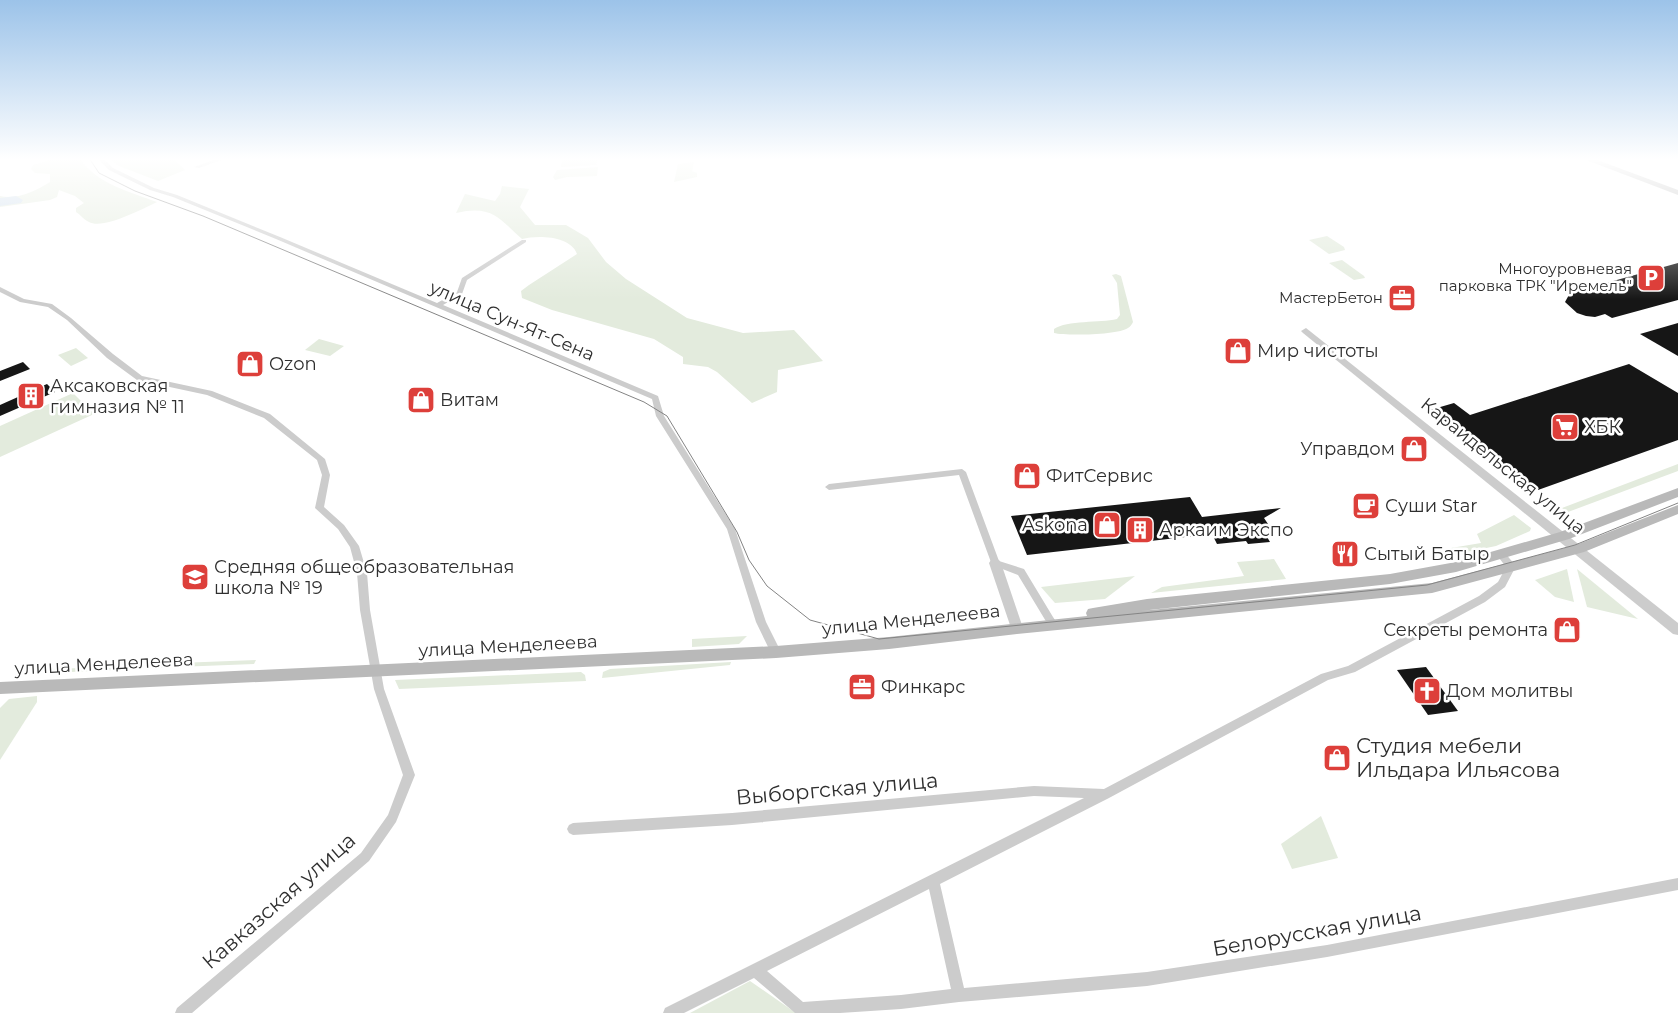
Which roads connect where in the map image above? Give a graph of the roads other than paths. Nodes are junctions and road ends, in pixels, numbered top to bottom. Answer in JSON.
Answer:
{"nodes":[{"id":1,"x":198,"y":205,"type":"edge"},
{"id":2,"x":524,"y":241,"type":"dead end"},
{"id":3,"x":0,"y":289,"type":"edge"},
{"id":4,"x":437,"y":306,"type":"junction"},
{"id":5,"x":1306,"y":331,"type":"dead end"},
{"id":6,"x":829,"y":487,"type":"dead end"},
{"id":7,"x":1678,"y":492,"type":"edge"},
{"id":8,"x":1678,"y":509,"type":"edge"},
{"id":9,"x":1564,"y":536,"type":"junction"},
{"id":10,"x":1580,"y":549,"type":"junction"},
{"id":11,"x":1501,"y":554,"type":"junction"},
{"id":12,"x":995,"y":563,"type":"junction"},
{"id":13,"x":1512,"y":566,"type":"junction"},
{"id":14,"x":1050,"y":620,"type":"junction"},
{"id":15,"x":1018,"y":628,"type":"junction"},
{"id":16,"x":1678,"y":630,"type":"edge"},
{"id":17,"x":776,"y":652,"type":"junction"},
{"id":18,"x":375,"y":671,"type":"junction"},
{"id":19,"x":0,"y":688,"type":"edge"},
{"id":20,"x":1105,"y":794,"type":"junction"},
{"id":21,"x":573,"y":829,"type":"dead end"},
{"id":22,"x":933,"y":881,"type":"junction"},
{"id":23,"x":1678,"y":884,"type":"edge"},
{"id":24,"x":755,"y":970,"type":"junction"},
{"id":25,"x":959,"y":995,"type":"junction"},
{"id":26,"x":182,"y":1013,"type":"edge"},
{"id":27,"x":670,"y":1013,"type":"edge"}],
"edges":[{"from":1,"to":4,"type":"street","name":"улица Сун-Ят-Сена"},
{"from":2,"to":4,"type":"street"},
{"from":3,"to":18,"type":"street","name":"Кавказская улица"},
{"from":4,"to":17,"type":"street","name":"улица Сун-Ят-Сена"},
{"from":5,"to":9,"type":"street","name":"Караидельская улица"},
{"from":6,"to":12,"type":"street"},
{"from":7,"to":9,"type":"main road","name":"улица Менделеева"},
{"from":8,"to":10,"type":"main road","name":"улица Менделеева"},
{"from":9,"to":10,"type":"street","name":"Караидельская улица"},
{"from":9,"to":11,"type":"main road","name":"улица Менделеева"},
{"from":10,"to":13,"type":"main road","name":"улица Менделеева"},
{"from":10,"to":16,"type":"street","name":"Караидельская улица"},
{"from":11,"to":13,"type":"street"},
{"from":11,"to":14,"type":"main road","name":"улица Менделеева"},
{"from":12,"to":14,"type":"street"},
{"from":12,"to":15,"type":"street"},
{"from":13,"to":15,"type":"main road","name":"улица Менделеева"},
{"from":13,"to":20,"type":"street"},
{"from":14,"to":15,"type":"main road","name":"улица Менделеева"},
{"from":15,"to":17,"type":"main road","name":"улица Менделеева"},
{"from":17,"to":18,"type":"main road","name":"улица Менделеева"},
{"from":18,"to":19,"type":"main road","name":"улица Менделеева"},
{"from":18,"to":26,"type":"street","name":"Кавказская улица"},
{"from":20,"to":21,"type":"street","name":"Выборгская улица"},
{"from":20,"to":22,"type":"street"},
{"from":22,"to":24,"type":"street"},
{"from":22,"to":25,"type":"street"},
{"from":23,"to":25,"type":"street","name":"Белорусская улица"},
{"from":24,"to":25,"type":"street","name":"Белорусская улица"},
{"from":24,"to":27,"type":"street"}]}
